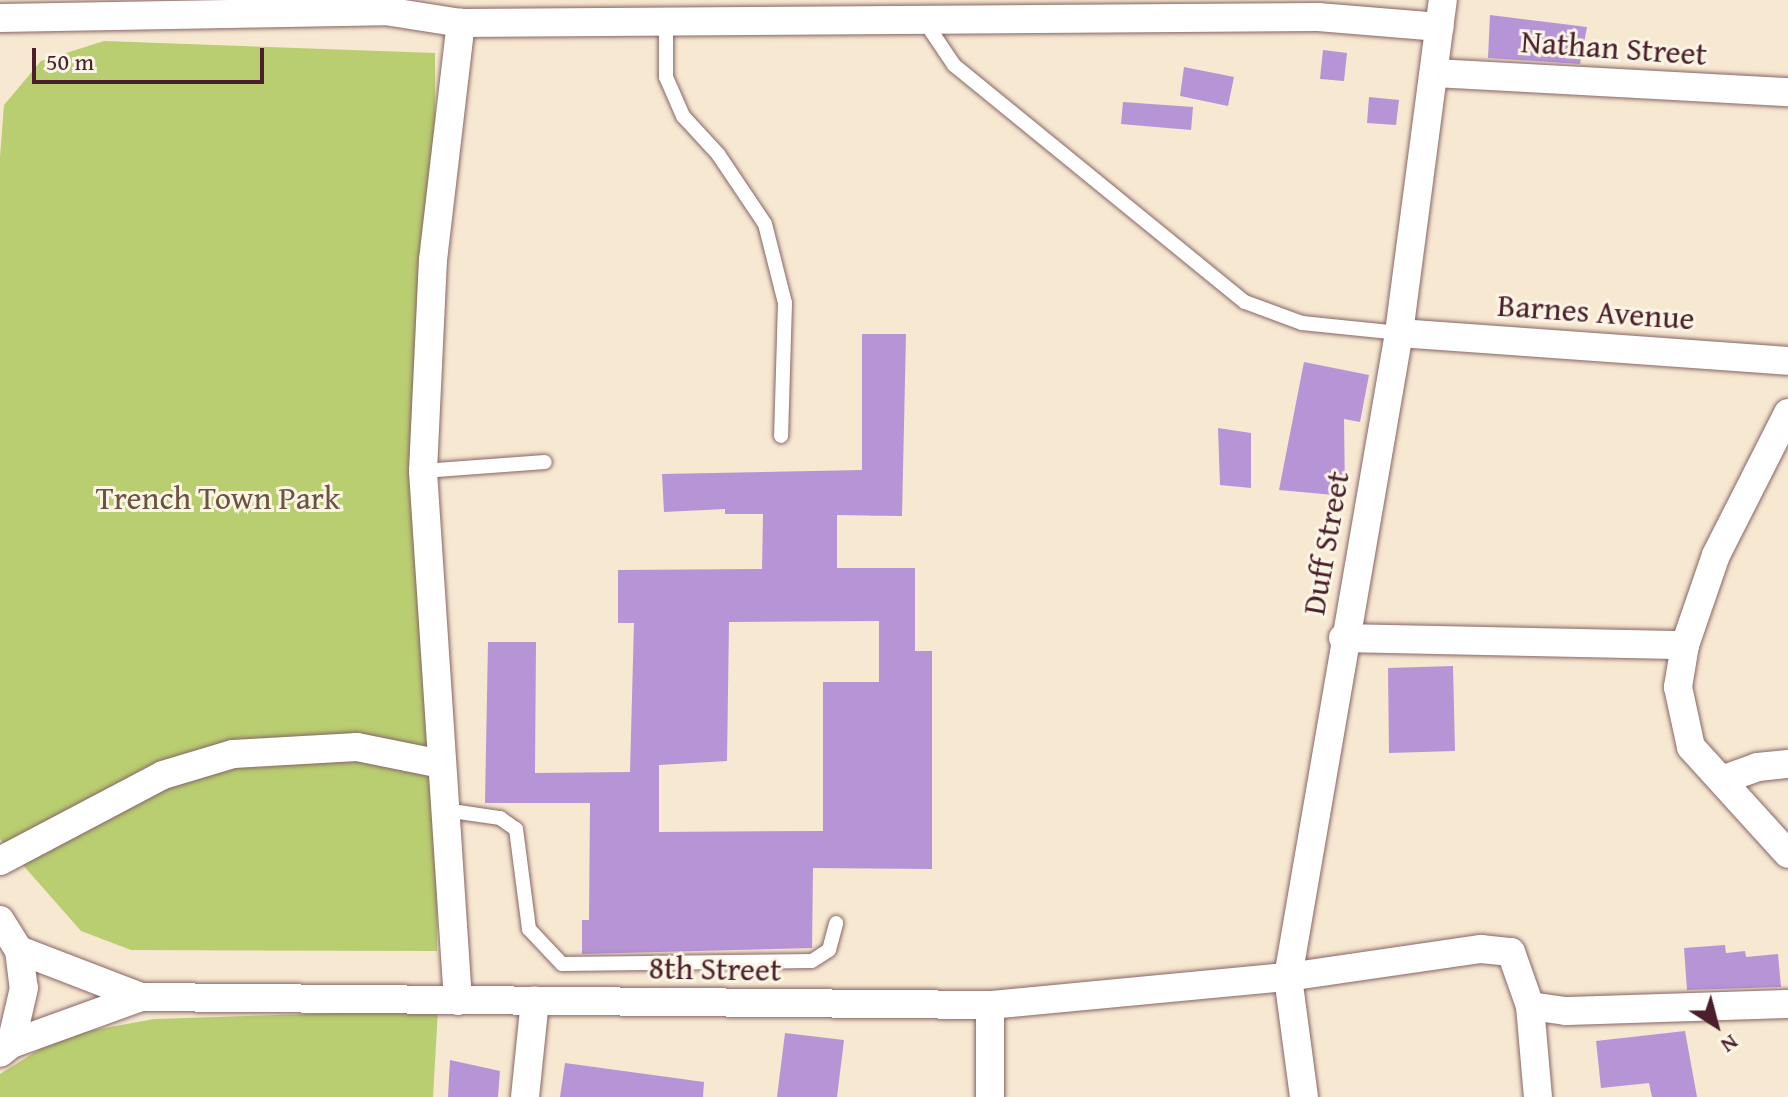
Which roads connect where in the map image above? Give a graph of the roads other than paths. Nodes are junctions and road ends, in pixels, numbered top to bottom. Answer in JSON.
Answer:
{"nodes":[{"id":1,"x":386,"y":6,"type":"edge"},
{"id":2,"x":765,"y":10,"type":"edge"},
{"id":3,"x":1442,"y":13,"type":"edge"},
{"id":4,"x":0,"y":18,"type":"edge"},
{"id":5,"x":923,"y":19,"type":"junction"},
{"id":6,"x":666,"y":21,"type":"junction"},
{"id":7,"x":461,"y":23,"type":"junction"},
{"id":8,"x":1435,"y":73,"type":"junction"},
{"id":9,"x":1788,"y":92,"type":"edge"},
{"id":10,"x":1399,"y":333,"type":"junction"},
{"id":11,"x":1788,"y":361,"type":"edge"},
{"id":12,"x":1788,"y":413,"type":"edge"},
{"id":13,"x":781,"y":436,"type":"dead end"},
{"id":14,"x":545,"y":462,"type":"dead end"},
{"id":15,"x":423,"y":471,"type":"junction"},
{"id":16,"x":1343,"y":638,"type":"junction"},
{"id":17,"x":1685,"y":645,"type":"junction"},
{"id":18,"x":441,"y":764,"type":"junction"},
{"id":19,"x":1788,"y":764,"type":"edge"},
{"id":20,"x":1722,"y":780,"type":"junction"},
{"id":21,"x":445,"y":810,"type":"junction"},
{"id":22,"x":1788,"y":854,"type":"edge"},
{"id":23,"x":0,"y":861,"type":"edge"},
{"id":24,"x":0,"y":920,"type":"edge"},
{"id":25,"x":836,"y":923,"type":"dead end"},
{"id":26,"x":19,"y":950,"type":"junction"},
{"id":27,"x":1288,"y":977,"type":"junction"},
{"id":28,"x":141,"y":997,"type":"junction"},
{"id":29,"x":458,"y":1001,"type":"junction"},
{"id":30,"x":535,"y":1001,"type":"junction"},
{"id":31,"x":1788,"y":1004,"type":"edge"},
{"id":32,"x":990,"y":1005,"type":"junction"},
{"id":33,"x":1530,"y":1006,"type":"junction"},
{"id":34,"x":5,"y":1048,"type":"edge"},
{"id":35,"x":525,"y":1097,"type":"edge"},
{"id":36,"x":990,"y":1097,"type":"edge"},
{"id":37,"x":1304,"y":1097,"type":"edge"},
{"id":38,"x":1538,"y":1097,"type":"edge"}],
"edges":[{"from":1,"to":4,"type":"street"},
{"from":1,"to":7,"type":"street"},
{"from":2,"to":5,"type":"street"},
{"from":2,"to":6,"type":"street"},
{"from":3,"to":5,"type":"street"},
{"from":3,"to":8,"type":"street","name":"Duff Street"},
{"from":5,"to":10,"type":"lane"},
{"from":6,"to":7,"type":"street"},
{"from":6,"to":13,"type":"lane"},
{"from":7,"to":15,"type":"street"},
{"from":8,"to":9,"type":"street","name":"Nathan Street"},
{"from":8,"to":10,"type":"street","name":"Duff Street"},
{"from":10,"to":11,"type":"street","name":"Barnes Avenue"},
{"from":10,"to":16,"type":"street","name":"Duff Street"},
{"from":12,"to":17,"type":"street"},
{"from":14,"to":15,"type":"lane"},
{"from":15,"to":18,"type":"street"},
{"from":16,"to":17,"type":"street"},
{"from":16,"to":27,"type":"street","name":"Duff Street"},
{"from":17,"to":20,"type":"street"},
{"from":18,"to":21,"type":"street"},
{"from":18,"to":23,"type":"street"},
{"from":19,"to":20,"type":"street"},
{"from":20,"to":22,"type":"street"},
{"from":21,"to":25,"type":"lane"},
{"from":21,"to":29,"type":"street"},
{"from":24,"to":26,"type":"street"},
{"from":26,"to":28,"type":"street"},
{"from":26,"to":34,"type":"street"},
{"from":27,"to":32,"type":"street","name":"8th Street"},
{"from":27,"to":33,"type":"street","name":"8th Street"},
{"from":27,"to":37,"type":"street","name":"Duff Street"},
{"from":28,"to":29,"type":"street","name":"8th Street"},
{"from":28,"to":34,"type":"street"},
{"from":29,"to":30,"type":"street","name":"8th Street"},
{"from":30,"to":32,"type":"street","name":"8th Street"},
{"from":30,"to":35,"type":"street"},
{"from":31,"to":33,"type":"street"},
{"from":32,"to":36,"type":"street"},
{"from":33,"to":38,"type":"street"}]}
